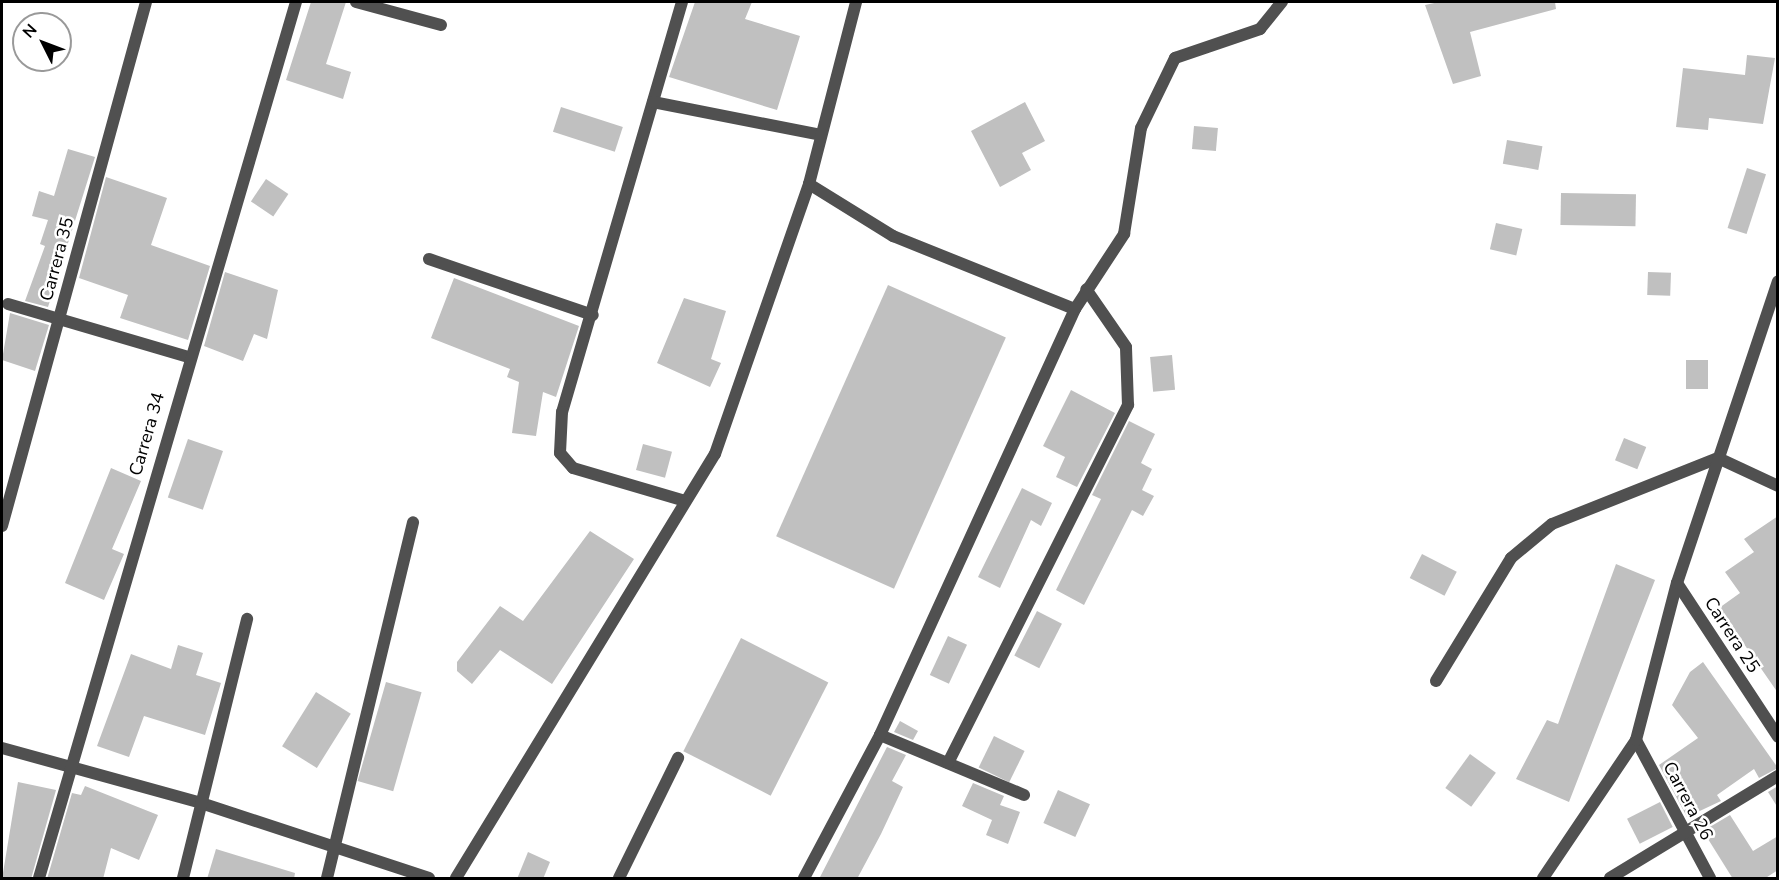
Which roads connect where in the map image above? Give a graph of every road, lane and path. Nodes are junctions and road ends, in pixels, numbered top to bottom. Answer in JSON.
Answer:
{"nodes":[{"id":1,"x":146,"y":2,"type":"edge"},
{"id":2,"x":296,"y":2,"type":"edge"},
{"id":3,"x":356,"y":2,"type":"edge"},
{"id":4,"x":682,"y":2,"type":"edge"},
{"id":5,"x":856,"y":2,"type":"edge"},
{"id":6,"x":1282,"y":2,"type":"edge"},
{"id":7,"x":441,"y":25,"type":"dead end"},
{"id":8,"x":653,"y":102,"type":"junction"},
{"id":9,"x":821,"y":135,"type":"junction"},
{"id":10,"x":809,"y":184,"type":"junction"},
{"id":11,"x":429,"y":259,"type":"dead end"},
{"id":12,"x":1778,"y":281,"type":"edge"},
{"id":13,"x":1086,"y":289,"type":"junction"},
{"id":14,"x":8,"y":304,"type":"dead end"},
{"id":15,"x":1075,"y":309,"type":"junction"},
{"id":16,"x":593,"y":315,"type":"junction"},
{"id":17,"x":58,"y":320,"type":"junction"},
{"id":18,"x":188,"y":357,"type":"junction"},
{"id":19,"x":1718,"y":458,"type":"junction"},
{"id":20,"x":1777,"y":484,"type":"edge"},
{"id":21,"x":685,"y":501,"type":"junction"},
{"id":22,"x":413,"y":522,"type":"dead end"},
{"id":23,"x":2,"y":526,"type":"edge"},
{"id":24,"x":1677,"y":583,"type":"junction"},
{"id":25,"x":247,"y":619,"type":"dead end"},
{"id":26,"x":1436,"y":681,"type":"dead end"},
{"id":27,"x":880,"y":735,"type":"junction"},
{"id":28,"x":1778,"y":737,"type":"edge"},
{"id":29,"x":1636,"y":740,"type":"junction"},
{"id":30,"x":2,"y":748,"type":"edge"},
{"id":31,"x":678,"y":758,"type":"dead end"},
{"id":32,"x":948,"y":763,"type":"junction"},
{"id":33,"x":70,"y":764,"type":"junction"},
{"id":34,"x":1778,"y":776,"type":"edge"},
{"id":35,"x":1024,"y":795,"type":"dead end"},
{"id":36,"x":201,"y":803,"type":"junction"},
{"id":37,"x":1683,"y":832,"type":"junction"},
{"id":38,"x":338,"y":846,"type":"junction"},
{"id":39,"x":39,"y":879,"type":"edge"},
{"id":40,"x":183,"y":879,"type":"edge"},
{"id":41,"x":327,"y":879,"type":"edge"},
{"id":42,"x":429,"y":879,"type":"edge"},
{"id":43,"x":456,"y":879,"type":"edge"},
{"id":44,"x":619,"y":879,"type":"edge"},
{"id":45,"x":804,"y":879,"type":"edge"},
{"id":46,"x":1543,"y":879,"type":"edge"},
{"id":47,"x":1610,"y":879,"type":"edge"},
{"id":48,"x":1710,"y":879,"type":"edge"}],
"edges":[{"from":1,"to":17,"type":"street","name":"Carrera 35"},
{"from":2,"to":18,"type":"street","name":"Carrera 34"},
{"from":3,"to":7,"type":"street"},
{"from":4,"to":8,"type":"street"},
{"from":5,"to":9,"type":"street"},
{"from":6,"to":13,"type":"street"},
{"from":8,"to":9,"type":"street"},
{"from":8,"to":16,"type":"street"},
{"from":9,"to":10,"type":"street"},
{"from":10,"to":15,"type":"street"},
{"from":10,"to":21,"type":"street"},
{"from":11,"to":16,"type":"street"},
{"from":12,"to":19,"type":"street"},
{"from":13,"to":15,"type":"street"},
{"from":13,"to":32,"type":"street"},
{"from":14,"to":17,"type":"street"},
{"from":15,"to":27,"type":"street"},
{"from":16,"to":21,"type":"street"},
{"from":17,"to":18,"type":"street"},
{"from":17,"to":23,"type":"street","name":"Carrera 35"},
{"from":18,"to":33,"type":"street","name":"Carrera 34"},
{"from":19,"to":20,"type":"street"},
{"from":19,"to":24,"type":"street"},
{"from":19,"to":26,"type":"street"},
{"from":21,"to":43,"type":"street"},
{"from":22,"to":38,"type":"street"},
{"from":24,"to":28,"type":"street","name":"Carrera 25"},
{"from":24,"to":29,"type":"street"},
{"from":25,"to":36,"type":"street"},
{"from":27,"to":32,"type":"street"},
{"from":27,"to":45,"type":"street"},
{"from":29,"to":37,"type":"street","name":"Carrera 26"},
{"from":29,"to":46,"type":"street"},
{"from":30,"to":33,"type":"street"},
{"from":31,"to":44,"type":"street"},
{"from":32,"to":35,"type":"street"},
{"from":33,"to":36,"type":"street"},
{"from":33,"to":39,"type":"street","name":"Carrera 34"},
{"from":34,"to":37,"type":"street"},
{"from":36,"to":38,"type":"street"},
{"from":36,"to":40,"type":"street"},
{"from":37,"to":47,"type":"street"},
{"from":37,"to":48,"type":"street","name":"Carrera 26"},
{"from":38,"to":41,"type":"street"},
{"from":38,"to":42,"type":"street"}]}
